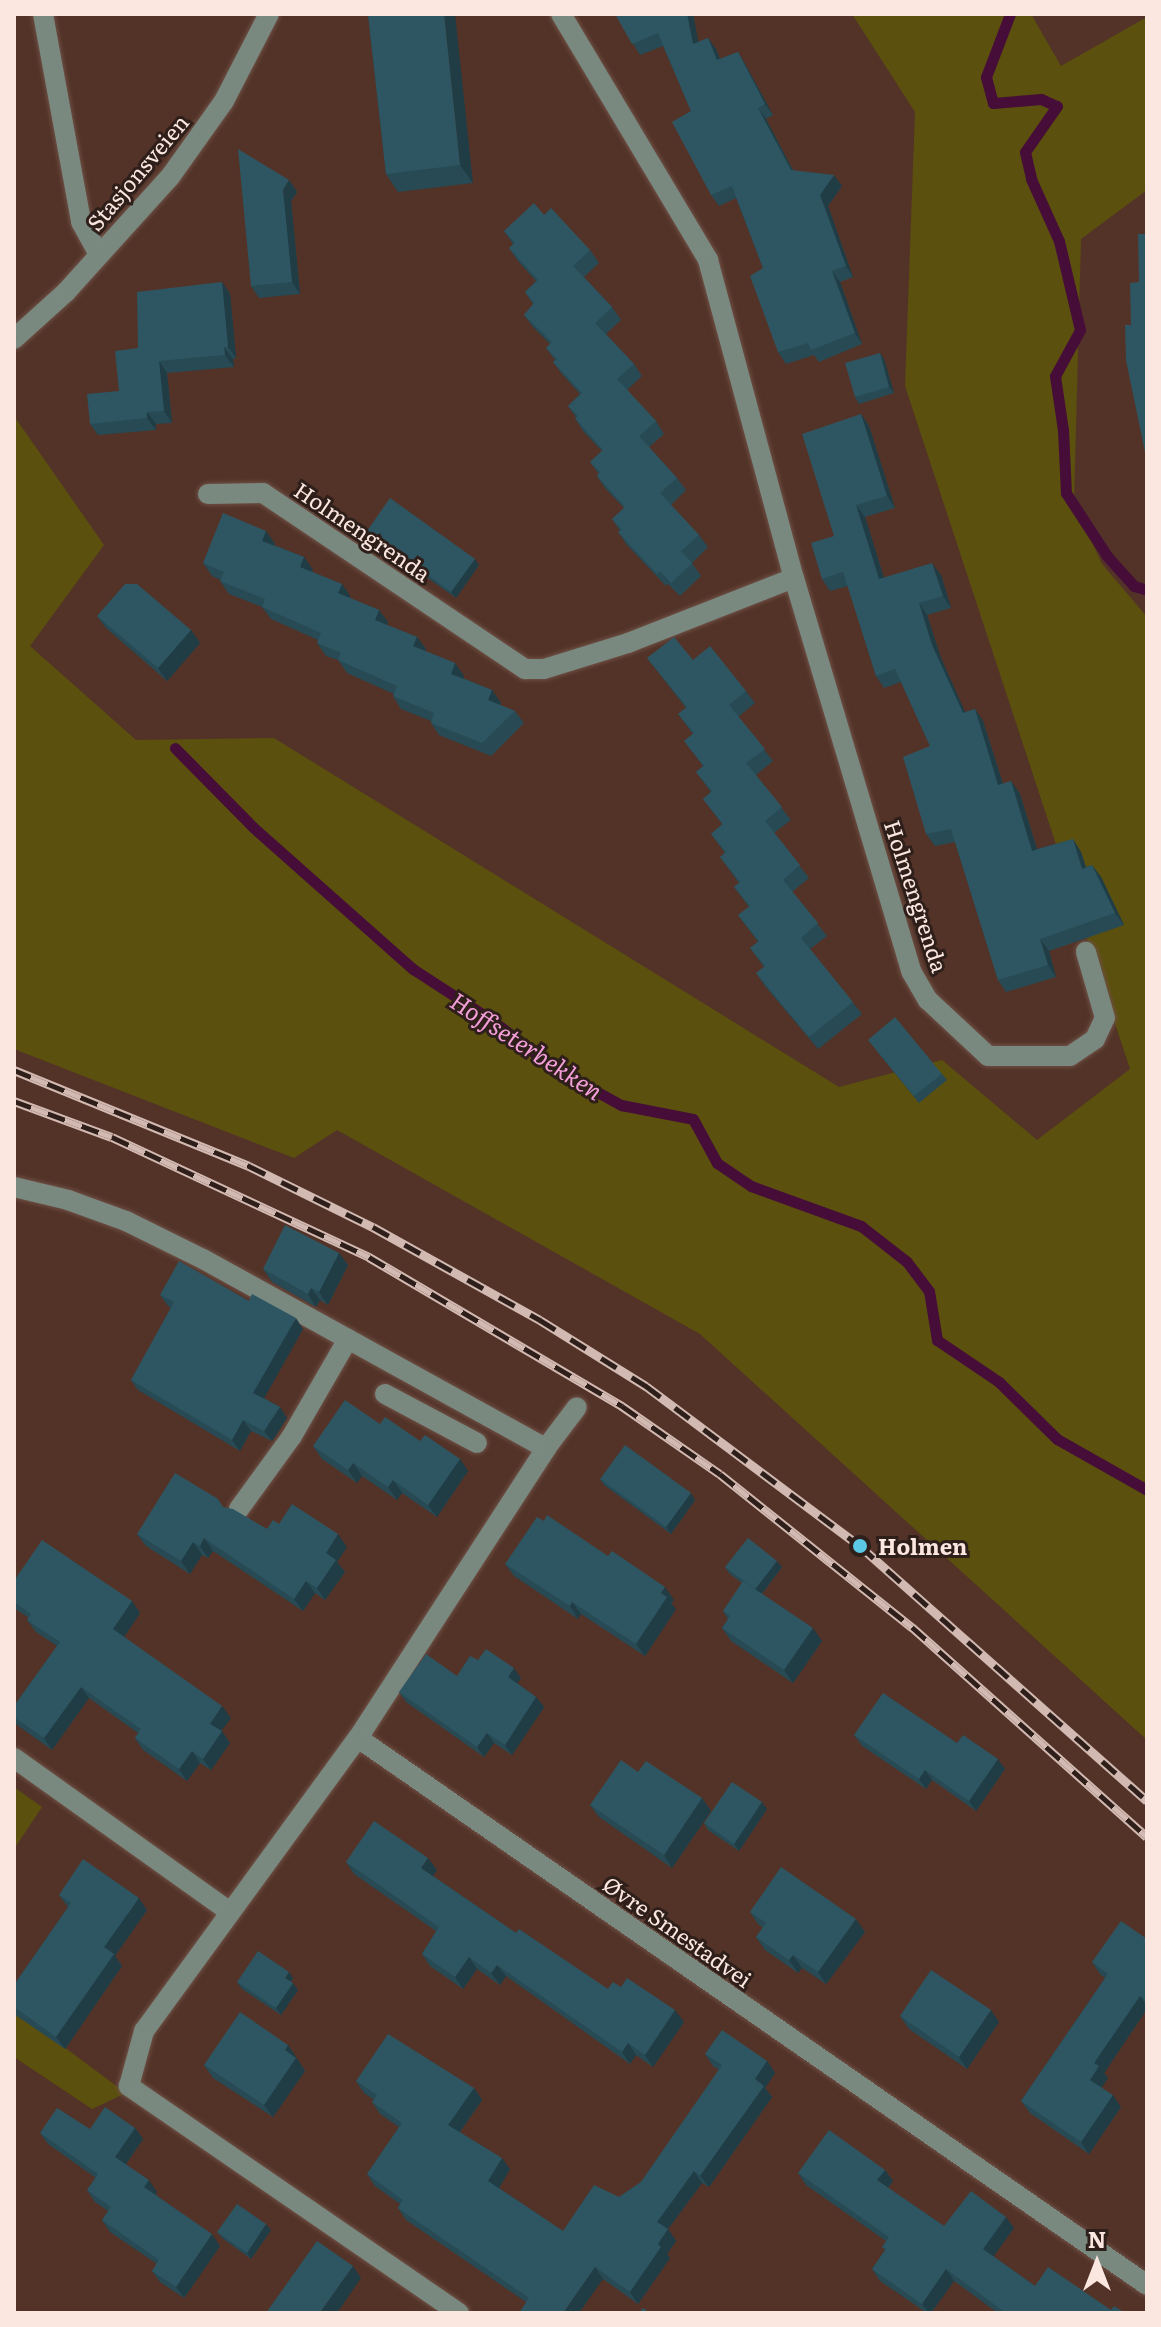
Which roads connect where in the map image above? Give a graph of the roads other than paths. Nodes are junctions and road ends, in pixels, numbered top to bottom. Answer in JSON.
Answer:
{"nodes":[{"id":1,"x":43,"y":14,"type":"edge"},
{"id":2,"x":269,"y":14,"type":"edge"},
{"id":3,"x":561,"y":14,"type":"edge"},
{"id":4,"x":99,"y":254,"type":"junction"},
{"id":5,"x":14,"y":339,"type":"edge"},
{"id":6,"x":208,"y":494,"type":"dead end"},
{"id":7,"x":794,"y":578,"type":"junction"},
{"id":8,"x":1086,"y":952,"type":"dead end"},
{"id":9,"x":14,"y":1187,"type":"edge"},
{"id":10,"x":348,"y":1339,"type":"junction"},
{"id":11,"x":385,"y":1394,"type":"dead end"},
{"id":12,"x":449,"y":1394,"type":"junction"},
{"id":13,"x":577,"y":1407,"type":"dead end"},
{"id":14,"x":434,"y":1421,"type":"junction"},
{"id":15,"x":477,"y":1443,"type":"dead end"},
{"id":16,"x":546,"y":1448,"type":"junction"},
{"id":17,"x":239,"y":1509,"type":"edge"},
{"id":18,"x":358,"y":1738,"type":"junction"},
{"id":19,"x":14,"y":1758,"type":"edge"},
{"id":20,"x":230,"y":1912,"type":"junction"},
{"id":21,"x":1147,"y":2285,"type":"edge"},
{"id":22,"x":459,"y":2313,"type":"edge"}],
"edges":[{"from":1,"to":4,"type":"street"},
{"from":2,"to":4,"type":"street","name":"Stasjonsveien"},
{"from":3,"to":7,"type":"street","name":"Holmengrenda"},
{"from":4,"to":5,"type":"street","name":"Stasjonsveien"},
{"from":6,"to":7,"type":"street","name":"Holmengrenda"},
{"from":7,"to":8,"type":"street","name":"Holmengrenda"},
{"from":9,"to":10,"type":"street"},
{"from":10,"to":12,"type":"street"},
{"from":10,"to":17,"type":"street"},
{"from":11,"to":14,"type":"street"},
{"from":12,"to":14,"type":"street"},
{"from":12,"to":16,"type":"street"},
{"from":13,"to":16,"type":"street"},
{"from":14,"to":15,"type":"street"},
{"from":16,"to":18,"type":"street"},
{"from":18,"to":20,"type":"street"},
{"from":18,"to":21,"type":"street","name":"Øvre Smestadvei"},
{"from":19,"to":20,"type":"street"},
{"from":20,"to":22,"type":"street"}]}
